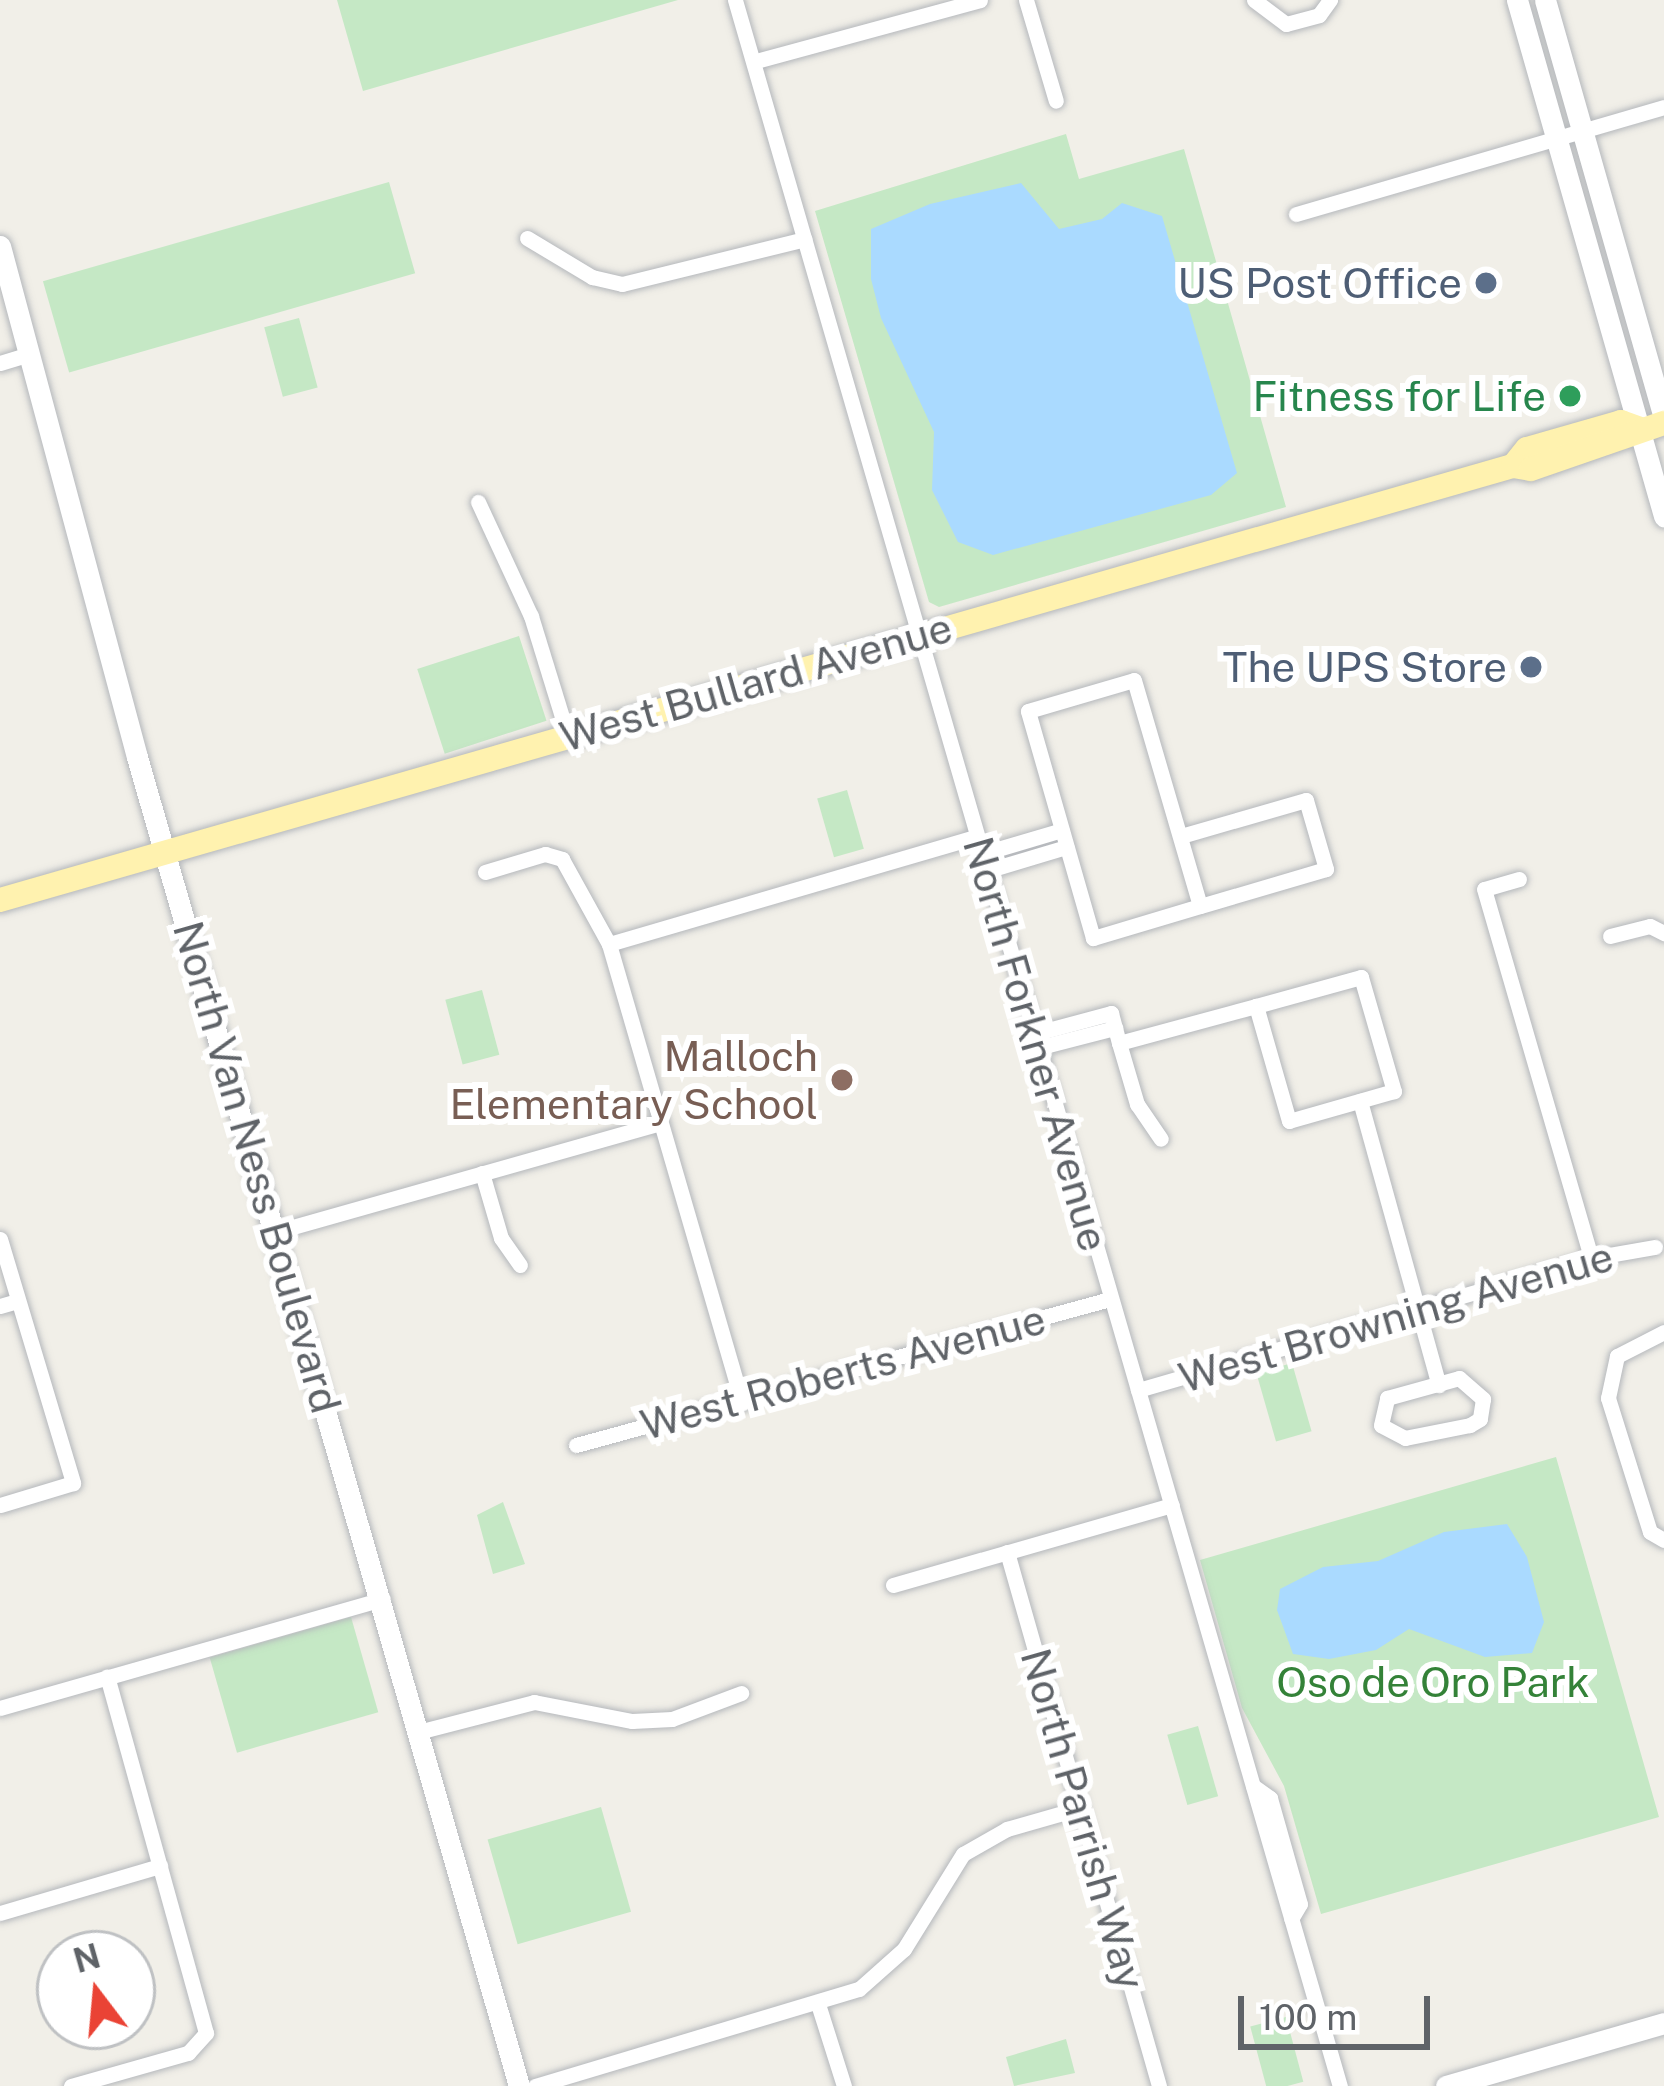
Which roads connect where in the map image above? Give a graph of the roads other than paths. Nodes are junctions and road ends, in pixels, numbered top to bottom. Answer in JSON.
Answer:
{"nodes":[{"id":1,"x":736,"y":0,"type":"edge"},
{"id":2,"x":980,"y":0,"type":"edge"},
{"id":3,"x":1026,"y":0,"type":"edge"},
{"id":4,"x":1254,"y":0,"type":"edge"},
{"id":5,"x":1330,"y":0,"type":"edge"},
{"id":6,"x":1517,"y":0,"type":"edge"},
{"id":7,"x":1545,"y":0,"type":"edge"},
{"id":8,"x":756,"y":61,"type":"junction"},
{"id":9,"x":1056,"y":101,"type":"dead end"},
{"id":10,"x":1664,"y":107,"type":"edge"},
{"id":11,"x":1583,"y":131,"type":"junction"},
{"id":12,"x":1558,"y":139,"type":"junction"},
{"id":13,"x":1296,"y":214,"type":"dead end"},
{"id":14,"x":527,"y":238,"type":"dead end"},
{"id":15,"x":805,"y":238,"type":"junction"},
{"id":16,"x":0,"y":246,"type":"edge"},
{"id":17,"x":29,"y":354,"type":"junction"},
{"id":18,"x":0,"y":363,"type":"edge"},
{"id":19,"x":1656,"y":423,"type":"edge"},
{"id":20,"x":478,"y":502,"type":"dead end"},
{"id":21,"x":1664,"y":516,"type":"edge"},
{"id":22,"x":918,"y":636,"type":"junction"},
{"id":23,"x":568,"y":736,"type":"junction"},
{"id":24,"x":1181,"y":836,"type":"junction"},
{"id":25,"x":1064,"y":838,"type":"junction"},
{"id":26,"x":166,"y":852,"type":"junction"},
{"id":27,"x":981,"y":854,"type":"junction"},
{"id":28,"x":485,"y":872,"type":"dead end"},
{"id":29,"x":1519,"y":879,"type":"dead end"},
{"id":30,"x":0,"y":900,"type":"edge"},
{"id":31,"x":1200,"y":906,"type":"junction"},
{"id":32,"x":1664,"y":933,"type":"edge"},
{"id":33,"x":1610,"y":936,"type":"dead end"},
{"id":34,"x":609,"y":944,"type":"junction"},
{"id":35,"x":1256,"y":1006,"type":"junction"},
{"id":36,"x":1115,"y":1028,"type":"junction"},
{"id":37,"x":1035,"y":1041,"type":"junction"},
{"id":38,"x":1360,"y":1101,"type":"junction"},
{"id":39,"x":656,"y":1124,"type":"junction"},
{"id":40,"x":1162,"y":1139,"type":"dead end"},
{"id":41,"x":482,"y":1173,"type":"junction"},
{"id":42,"x":275,"y":1232,"type":"junction"},
{"id":43,"x":0,"y":1239,"type":"edge"},
{"id":44,"x":1655,"y":1247,"type":"dead end"},
{"id":45,"x":1591,"y":1258,"type":"junction"},
{"id":46,"x":520,"y":1265,"type":"dead end"},
{"id":47,"x":1110,"y":1298,"type":"junction"},
{"id":48,"x":17,"y":1301,"type":"junction"},
{"id":49,"x":0,"y":1306,"type":"edge"},
{"id":50,"x":1416,"y":1308,"type":"junction"},
{"id":51,"x":1664,"y":1332,"type":"edge"},
{"id":52,"x":1439,"y":1385,"type":"junction"},
{"id":53,"x":1138,"y":1390,"type":"junction"},
{"id":54,"x":742,"y":1402,"type":"junction"},
{"id":55,"x":576,"y":1445,"type":"dead end"},
{"id":56,"x":0,"y":1505,"type":"edge"},
{"id":57,"x":1172,"y":1505,"type":"junction"},
{"id":58,"x":1664,"y":1540,"type":"edge"},
{"id":59,"x":1007,"y":1552,"type":"junction"},
{"id":60,"x":893,"y":1585,"type":"dead end"},
{"id":61,"x":383,"y":1599,"type":"junction"},
{"id":62,"x":107,"y":1677,"type":"junction"},
{"id":63,"x":741,"y":1693,"type":"dead end"},
{"id":64,"x":0,"y":1708,"type":"edge"},
{"id":65,"x":422,"y":1731,"type":"junction"},
{"id":66,"x":1080,"y":1808,"type":"junction"},
{"id":67,"x":160,"y":1866,"type":"junction"},
{"id":68,"x":0,"y":1913,"type":"edge"},
{"id":69,"x":818,"y":2003,"type":"junction"},
{"id":70,"x":1663,"y":2026,"type":"edge"},
{"id":71,"x":71,"y":2086,"type":"edge"},
{"id":72,"x":519,"y":2086,"type":"edge"},
{"id":73,"x":535,"y":2086,"type":"edge"},
{"id":74,"x":844,"y":2086,"type":"edge"},
{"id":75,"x":1159,"y":2086,"type":"edge"},
{"id":76,"x":1340,"y":2086,"type":"edge"},
{"id":77,"x":1446,"y":2086,"type":"edge"}],
"edges":[{"from":1,"to":8,"type":"street","name":"North Forkner Avenue"},
{"from":2,"to":8,"type":"street"},
{"from":3,"to":9,"type":"street"},
{"from":4,"to":5,"type":"street"},
{"from":6,"to":12,"type":"street"},
{"from":7,"to":11,"type":"street"},
{"from":8,"to":15,"type":"street","name":"North Forkner Avenue"},
{"from":10,"to":11,"type":"street"},
{"from":11,"to":12,"type":"street"},
{"from":11,"to":19,"type":"street"},
{"from":12,"to":13,"type":"street"},
{"from":12,"to":19,"type":"street"},
{"from":14,"to":15,"type":"street"},
{"from":15,"to":22,"type":"street","name":"North Forkner Avenue"},
{"from":16,"to":17,"type":"street","name":"North Van Ness Boulevard"},
{"from":17,"to":18,"type":"street"},
{"from":17,"to":26,"type":"street","name":"North Van Ness Boulevard"},
{"from":19,"to":21,"type":"street"},
{"from":19,"to":22,"type":"main road","name":"West Bullard Avenue"},
{"from":20,"to":23,"type":"street"},
{"from":22,"to":23,"type":"main road","name":"West Bullard Avenue"},
{"from":22,"to":27,"type":"street","name":"North Forkner Avenue"},
{"from":23,"to":26,"type":"main road","name":"West Bullard Avenue"},
{"from":24,"to":25,"type":"street"},
{"from":24,"to":31,"type":"street"},
{"from":24,"to":31,"type":"street"},
{"from":25,"to":27,"type":"street"},
{"from":25,"to":31,"type":"street"},
{"from":26,"to":30,"type":"main road","name":"West Bullard Avenue"},
{"from":26,"to":42,"type":"street","name":"North Van Ness Boulevard"},
{"from":27,"to":34,"type":"street"},
{"from":27,"to":37,"type":"street","name":"North Forkner Avenue"},
{"from":28,"to":34,"type":"street"},
{"from":29,"to":45,"type":"street"},
{"from":32,"to":33,"type":"street"},
{"from":34,"to":39,"type":"street"},
{"from":35,"to":36,"type":"street"},
{"from":35,"to":38,"type":"street"},
{"from":35,"to":38,"type":"street"},
{"from":36,"to":37,"type":"street"},
{"from":36,"to":40,"type":"street"},
{"from":37,"to":47,"type":"street","name":"North Forkner Avenue"},
{"from":38,"to":50,"type":"street"},
{"from":39,"to":41,"type":"street"},
{"from":39,"to":54,"type":"street"},
{"from":41,"to":42,"type":"street"},
{"from":41,"to":46,"type":"street"},
{"from":42,"to":61,"type":"street","name":"North Van Ness Boulevard"},
{"from":43,"to":48,"type":"street"},
{"from":44,"to":45,"type":"street","name":"West Browning Avenue"},
{"from":45,"to":50,"type":"street","name":"West Browning Avenue"},
{"from":47,"to":53,"type":"street","name":"North Forkner Avenue"},
{"from":47,"to":54,"type":"street","name":"West Roberts Avenue"},
{"from":48,"to":49,"type":"street"},
{"from":48,"to":56,"type":"street"},
{"from":50,"to":52,"type":"street"},
{"from":50,"to":53,"type":"street","name":"West Browning Avenue"},
{"from":51,"to":58,"type":"street"},
{"from":52,"to":52,"type":"street"},
{"from":53,"to":57,"type":"street","name":"North Forkner Avenue"},
{"from":54,"to":55,"type":"street","name":"West Roberts Avenue"},
{"from":57,"to":59,"type":"street"},
{"from":57,"to":76,"type":"street","name":"North Forkner Avenue"},
{"from":59,"to":60,"type":"street"},
{"from":59,"to":66,"type":"street","name":"North Parrish Way"},
{"from":61,"to":62,"type":"street"},
{"from":61,"to":65,"type":"street","name":"North Van Ness Boulevard"},
{"from":62,"to":64,"type":"street"},
{"from":62,"to":67,"type":"street"},
{"from":63,"to":65,"type":"street"},
{"from":65,"to":72,"type":"street","name":"North Van Ness Boulevard"},
{"from":66,"to":69,"type":"street"},
{"from":66,"to":75,"type":"street","name":"North Parrish Way"},
{"from":67,"to":68,"type":"street"},
{"from":67,"to":71,"type":"street"},
{"from":69,"to":73,"type":"street"},
{"from":69,"to":74,"type":"street"},
{"from":70,"to":77,"type":"street"}]}
